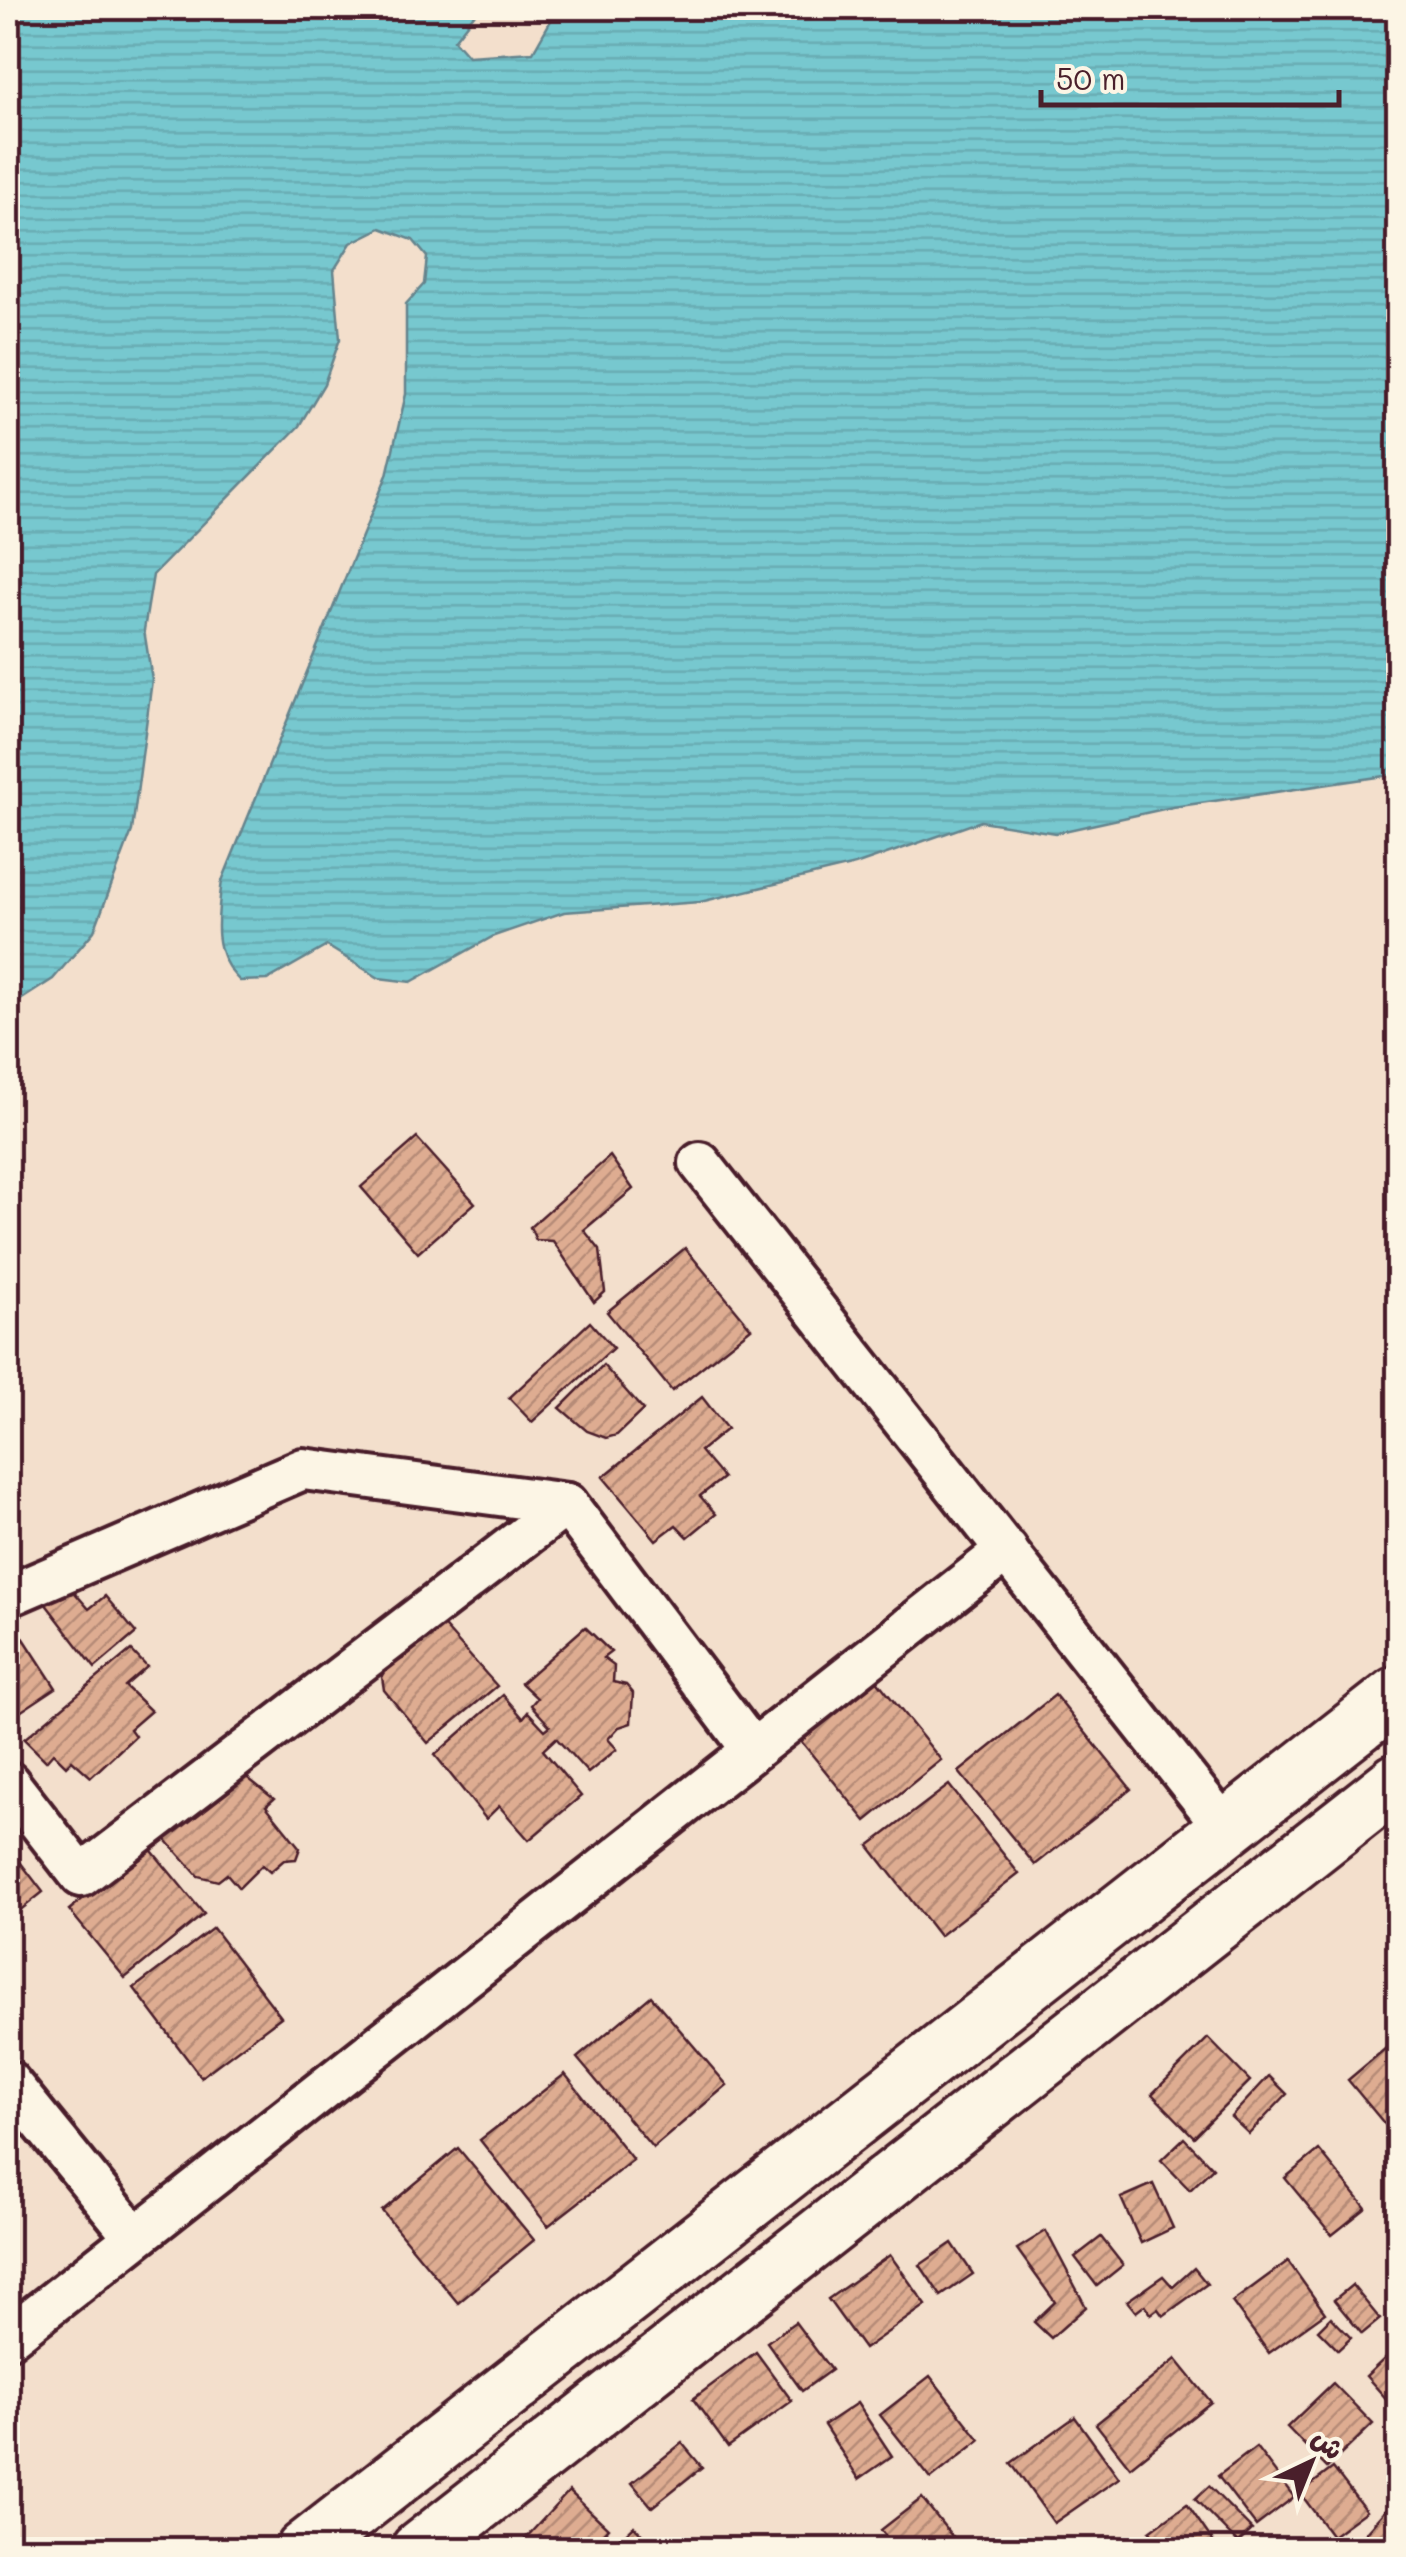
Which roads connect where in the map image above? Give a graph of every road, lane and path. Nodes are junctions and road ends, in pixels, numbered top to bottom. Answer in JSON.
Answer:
{"nodes":[{"id":1,"x":700,"y":1163,"type":"dead end"},
{"id":2,"x":567,"y":1504,"type":"junction"},
{"id":3,"x":1007,"y":1550,"type":"junction"},
{"id":4,"x":8,"y":1596,"type":"edge"},
{"id":5,"x":1398,"y":1694,"type":"edge"},
{"id":6,"x":752,"y":1748,"type":"junction"},
{"id":7,"x":1398,"y":1781,"type":"edge"},
{"id":8,"x":8,"y":1782,"type":"edge"},
{"id":9,"x":1225,"y":1828,"type":"junction"},
{"id":10,"x":1269,"y":1880,"type":"junction"},
{"id":11,"x":8,"y":2081,"type":"edge"},
{"id":12,"x":134,"y":2236,"type":"junction"},
{"id":13,"x":8,"y":2338,"type":"edge"},
{"id":14,"x":304,"y":2550,"type":"edge"},
{"id":15,"x":419,"y":2550,"type":"edge"}],
"edges":[{"from":1,"to":3,"type":"street"},
{"from":2,"to":4,"type":"street"},
{"from":2,"to":6,"type":"street"},
{"from":2,"to":8,"type":"street"},
{"from":3,"to":6,"type":"street"},
{"from":3,"to":9,"type":"street"},
{"from":5,"to":9,"type":"main road"},
{"from":6,"to":12,"type":"street"},
{"from":7,"to":10,"type":"main road"},
{"from":9,"to":10,"type":"main road"},
{"from":9,"to":14,"type":"main road"},
{"from":10,"to":15,"type":"main road"},
{"from":11,"to":12,"type":"street"},
{"from":12,"to":13,"type":"street"}]}
